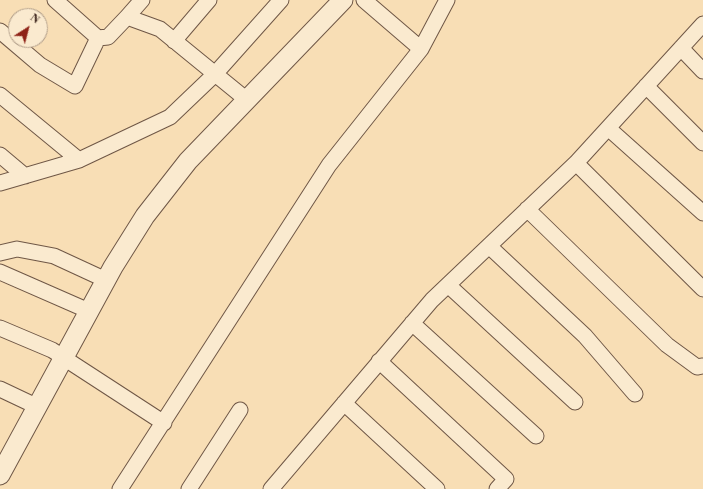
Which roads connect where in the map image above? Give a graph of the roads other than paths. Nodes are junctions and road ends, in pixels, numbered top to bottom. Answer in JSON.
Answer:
{"nodes":[{"id":1,"x":55,"y":0,"type":"edge"},
{"id":2,"x":142,"y":0,"type":"edge"},
{"id":3,"x":209,"y":0,"type":"edge"},
{"id":4,"x":281,"y":0,"type":"edge"},
{"id":5,"x":343,"y":0,"type":"edge"},
{"id":6,"x":364,"y":0,"type":"edge"},
{"id":7,"x":447,"y":0,"type":"edge"},
{"id":8,"x":127,"y":17,"type":"junction"},
{"id":9,"x":703,"y":24,"type":"edge"},
{"id":10,"x":0,"y":31,"type":"edge"},
{"id":11,"x":98,"y":38,"type":"junction"},
{"id":12,"x":174,"y":41,"type":"junction"},
{"id":13,"x":681,"y":48,"type":"junction"},
{"id":14,"x":421,"y":49,"type":"junction"},
{"id":15,"x":703,"y":71,"type":"edge"},
{"id":16,"x":215,"y":74,"type":"junction"},
{"id":17,"x":646,"y":86,"type":"junction"},
{"id":18,"x":0,"y":95,"type":"edge"},
{"id":19,"x":247,"y":100,"type":"junction"},
{"id":20,"x":608,"y":128,"type":"junction"},
{"id":21,"x":703,"y":143,"type":"edge"},
{"id":22,"x":0,"y":155,"type":"edge"},
{"id":23,"x":79,"y":160,"type":"junction"},
{"id":24,"x":576,"y":163,"type":"junction"},
{"id":25,"x":25,"y":176,"type":"junction"},
{"id":26,"x":0,"y":183,"type":"edge"},
{"id":27,"x":527,"y":209,"type":"junction"},
{"id":28,"x":703,"y":213,"type":"edge"},
{"id":29,"x":489,"y":246,"type":"junction"},
{"id":30,"x":0,"y":253,"type":"edge"},
{"id":31,"x":0,"y":272,"type":"edge"},
{"id":32,"x":106,"y":280,"type":"junction"},
{"id":33,"x":448,"y":285,"type":"junction"},
{"id":34,"x":703,"y":289,"type":"edge"},
{"id":35,"x":89,"y":311,"type":"junction"},
{"id":36,"x":412,"y":323,"type":"junction"},
{"id":37,"x":0,"y":328,"type":"edge"},
{"id":38,"x":65,"y":356,"type":"junction"},
{"id":39,"x":379,"y":361,"type":"junction"},
{"id":40,"x":703,"y":366,"type":"edge"},
{"id":41,"x":0,"y":389,"type":"edge"},
{"id":42,"x":635,"y":394,"type":"dead end"},
{"id":43,"x":575,"y":402,"type":"dead end"},
{"id":44,"x":344,"y":403,"type":"junction"},
{"id":45,"x":38,"y":407,"type":"junction"},
{"id":46,"x":240,"y":410,"type":"dead end"},
{"id":47,"x":164,"y":423,"type":"junction"},
{"id":48,"x":536,"y":436,"type":"dead end"},
{"id":49,"x":6,"y":453,"type":"edge"},
{"id":50,"x":0,"y":475,"type":"edge"},
{"id":51,"x":274,"y":488,"type":"edge"},
{"id":52,"x":120,"y":489,"type":"edge"},
{"id":53,"x":189,"y":489,"type":"edge"},
{"id":54,"x":437,"y":489,"type":"edge"},
{"id":55,"x":498,"y":489,"type":"edge"}],
"edges":[{"from":1,"to":11,"type":"street"},
{"from":2,"to":8,"type":"street"},
{"from":3,"to":12,"type":"street"},
{"from":4,"to":16,"type":"street"},
{"from":5,"to":19,"type":"street"},
{"from":6,"to":14,"type":"street"},
{"from":7,"to":14,"type":"street"},
{"from":8,"to":11,"type":"street"},
{"from":8,"to":12,"type":"street"},
{"from":9,"to":13,"type":"street"},
{"from":10,"to":11,"type":"street"},
{"from":12,"to":16,"type":"street"},
{"from":13,"to":15,"type":"street"},
{"from":13,"to":17,"type":"street"},
{"from":14,"to":47,"type":"street"},
{"from":16,"to":19,"type":"street"},
{"from":16,"to":23,"type":"street"},
{"from":17,"to":20,"type":"street"},
{"from":17,"to":21,"type":"street"},
{"from":18,"to":23,"type":"street"},
{"from":19,"to":32,"type":"street"},
{"from":20,"to":24,"type":"street"},
{"from":20,"to":28,"type":"street"},
{"from":22,"to":25,"type":"street"},
{"from":23,"to":25,"type":"street"},
{"from":24,"to":27,"type":"street"},
{"from":24,"to":34,"type":"street"},
{"from":25,"to":26,"type":"street"},
{"from":27,"to":29,"type":"street"},
{"from":27,"to":40,"type":"street"},
{"from":29,"to":33,"type":"street"},
{"from":29,"to":42,"type":"street"},
{"from":30,"to":32,"type":"street"},
{"from":31,"to":35,"type":"street"},
{"from":32,"to":35,"type":"street"},
{"from":33,"to":36,"type":"street"},
{"from":33,"to":43,"type":"street"},
{"from":35,"to":38,"type":"street"},
{"from":36,"to":39,"type":"street"},
{"from":36,"to":48,"type":"street"},
{"from":37,"to":38,"type":"street"},
{"from":38,"to":45,"type":"street"},
{"from":38,"to":47,"type":"street"},
{"from":39,"to":44,"type":"street"},
{"from":39,"to":55,"type":"street"},
{"from":41,"to":45,"type":"street"},
{"from":44,"to":51,"type":"street"},
{"from":44,"to":54,"type":"street"},
{"from":45,"to":49,"type":"street"},
{"from":46,"to":53,"type":"street"},
{"from":47,"to":52,"type":"street"},
{"from":49,"to":50,"type":"street"}]}
